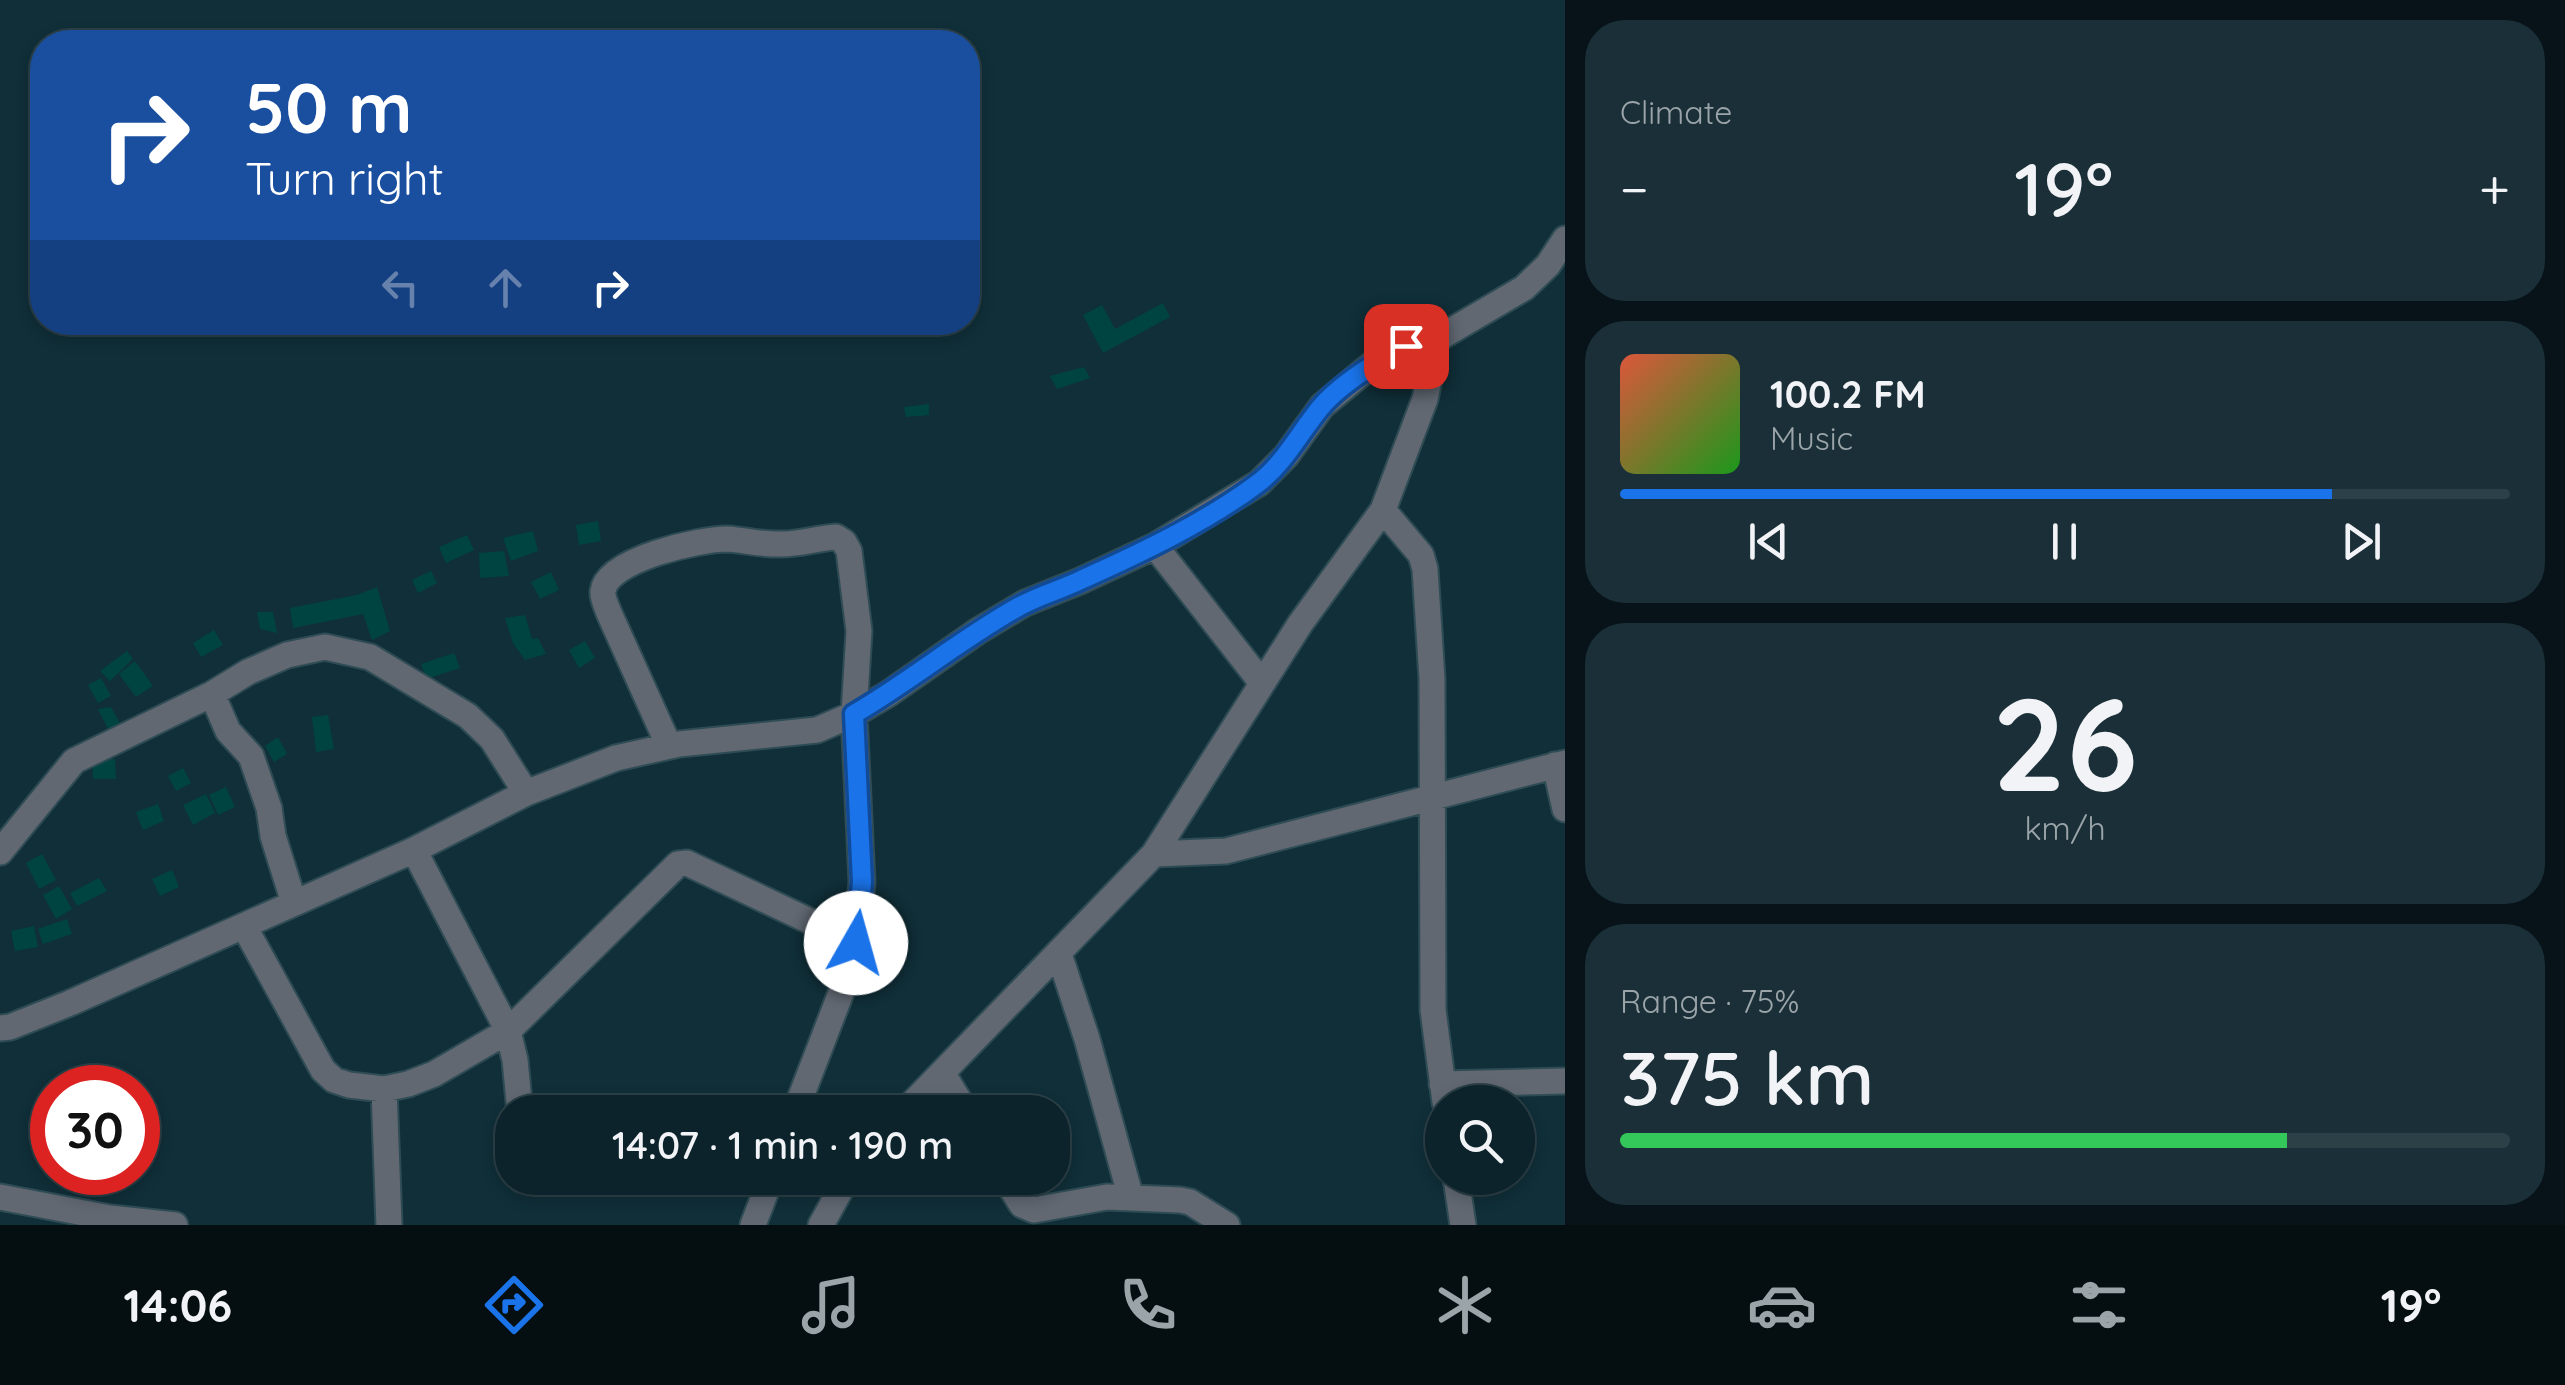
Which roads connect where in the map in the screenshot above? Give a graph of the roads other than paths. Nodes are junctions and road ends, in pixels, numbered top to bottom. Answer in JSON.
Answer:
{"nodes":[{"id":1,"x":1565,"y":239,"type":"edge"},
{"id":2,"x":1426,"y":346,"type":"junction"},
{"id":3,"x":1383,"y":510,"type":"junction"},
{"id":4,"x":1155,"y":546,"type":"junction"},
{"id":5,"x":1262,"y":684,"type":"junction"},
{"id":6,"x":212,"y":694,"type":"junction"},
{"id":7,"x":854,"y":714,"type":"junction"},
{"id":8,"x":670,"y":746,"type":"junction"},
{"id":9,"x":1560,"y":764,"type":"edge"},
{"id":10,"x":526,"y":793,"type":"junction"},
{"id":11,"x":1432,"y":799,"type":"junction"},
{"id":12,"x":1565,"y":809,"type":"edge"},
{"id":13,"x":414,"y":850,"type":"junction"},
{"id":14,"x":0,"y":852,"type":"edge"},
{"id":15,"x":1154,"y":854,"type":"junction"},
{"id":16,"x":294,"y":904,"type":"junction"},
{"id":17,"x":244,"y":926,"type":"junction"},
{"id":18,"x":856,"y":943,"type":"junction"},
{"id":19,"x":1060,"y":954,"type":"junction"},
{"id":20,"x":0,"y":1028,"type":"edge"},
{"id":21,"x":508,"y":1031,"type":"junction"},
{"id":22,"x":943,"y":1074,"type":"junction"},
{"id":23,"x":1565,"y":1081,"type":"edge"},
{"id":24,"x":1442,"y":1085,"type":"edge"},
{"id":25,"x":1527,"y":1085,"type":"edge"},
{"id":26,"x":384,"y":1089,"type":"junction"},
{"id":27,"x":518,"y":1095,"type":"edge"},
{"id":28,"x":802,"y":1095,"type":"edge"},
{"id":29,"x":921,"y":1095,"type":"edge"},
{"id":30,"x":956,"y":1095,"type":"edge"},
{"id":31,"x":764,"y":1195,"type":"edge"},
{"id":32,"x":838,"y":1195,"type":"edge"},
{"id":33,"x":1016,"y":1195,"type":"edge"},
{"id":34,"x":1458,"y":1195,"type":"edge"},
{"id":35,"x":0,"y":1196,"type":"edge"},
{"id":36,"x":1130,"y":1198,"type":"junction"},
{"id":37,"x":175,"y":1225,"type":"edge"},
{"id":38,"x":389,"y":1225,"type":"edge"},
{"id":39,"x":753,"y":1225,"type":"edge"},
{"id":40,"x":821,"y":1225,"type":"edge"},
{"id":41,"x":1227,"y":1225,"type":"edge"},
{"id":42,"x":1462,"y":1225,"type":"edge"}],
"edges":[{"from":1,"to":2,"type":"street"},
{"from":2,"to":3,"type":"street"},
{"from":2,"to":4,"type":"street"},
{"from":3,"to":5,"type":"street"},
{"from":3,"to":11,"type":"street"},
{"from":4,"to":5,"type":"street"},
{"from":4,"to":7,"type":"street"},
{"from":5,"to":15,"type":"street"},
{"from":6,"to":10,"type":"street"},
{"from":6,"to":14,"type":"street"},
{"from":6,"to":16,"type":"street"},
{"from":7,"to":8,"type":"street"},
{"from":7,"to":8,"type":"street"},
{"from":7,"to":18,"type":"street"},
{"from":8,"to":10,"type":"street"},
{"from":9,"to":11,"type":"street"},
{"from":9,"to":12,"type":"street"},
{"from":10,"to":13,"type":"street"},
{"from":11,"to":15,"type":"street"},
{"from":11,"to":24,"type":"street"},
{"from":13,"to":16,"type":"street"},
{"from":13,"to":21,"type":"street"},
{"from":15,"to":19,"type":"street"},
{"from":16,"to":17,"type":"street"},
{"from":17,"to":20,"type":"street"},
{"from":17,"to":26,"type":"street"},
{"from":18,"to":21,"type":"street"},
{"from":18,"to":28,"type":"street"},
{"from":19,"to":22,"type":"street"},
{"from":19,"to":36,"type":"street"},
{"from":21,"to":26,"type":"street"},
{"from":21,"to":27,"type":"street"},
{"from":22,"to":29,"type":"street"},
{"from":22,"to":30,"type":"street"},
{"from":23,"to":25,"type":"street"},
{"from":26,"to":38,"type":"street"},
{"from":31,"to":39,"type":"street"},
{"from":32,"to":40,"type":"street"},
{"from":33,"to":36,"type":"street"},
{"from":34,"to":42,"type":"street"},
{"from":35,"to":37,"type":"street"},
{"from":36,"to":41,"type":"street"}]}
